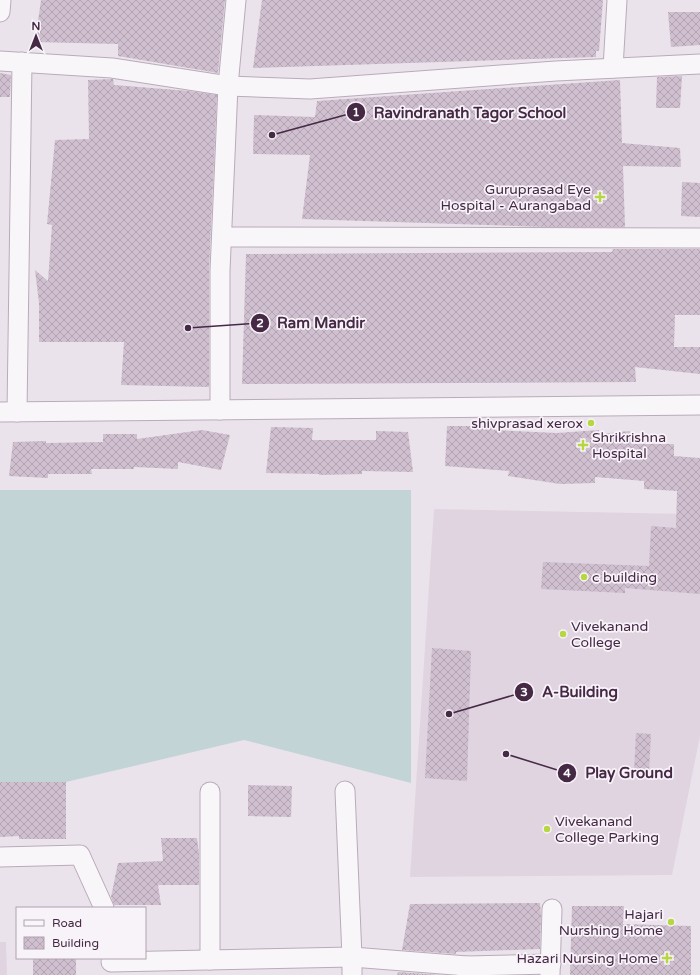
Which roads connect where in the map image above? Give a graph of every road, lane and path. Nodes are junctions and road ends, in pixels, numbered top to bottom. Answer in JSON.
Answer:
{"nodes":[{"id":1,"x":2,"y":0,"type":"edge"},
{"id":2,"x":236,"y":0,"type":"edge"},
{"id":3,"x":617,"y":0,"type":"edge"},
{"id":4,"x":0,"y":12,"type":"edge"},
{"id":5,"x":0,"y":61,"type":"edge"},
{"id":6,"x":22,"y":62,"type":"junction"},
{"id":7,"x":700,"y":64,"type":"edge"},
{"id":8,"x":613,"y":68,"type":"junction"},
{"id":9,"x":228,"y":86,"type":"junction"},
{"id":10,"x":222,"y":237,"type":"junction"},
{"id":11,"x":700,"y":238,"type":"edge"},
{"id":12,"x":700,"y":405,"type":"edge"},
{"id":13,"x":220,"y":410,"type":"junction"},
{"id":14,"x":9,"y":412,"type":"edge"},
{"id":15,"x":345,"y":791,"type":"dead end"},
{"id":16,"x":210,"y":792,"type":"dead end"},
{"id":17,"x":0,"y":857,"type":"edge"},
{"id":18,"x":104,"y":907,"type":"edge"},
{"id":19,"x":552,"y":909,"type":"dead end"},
{"id":20,"x":210,"y":960,"type":"junction"},
{"id":21,"x":110,"y":965,"type":"edge"},
{"id":22,"x":352,"y":966,"type":"edge"},
{"id":23,"x":550,"y":969,"type":"edge"},
{"id":24,"x":467,"y":970,"type":"edge"}],
"edges":[{"from":1,"to":4,"type":"street"},
{"from":2,"to":9,"type":"street"},
{"from":3,"to":8,"type":"street"},
{"from":5,"to":6,"type":"street"},
{"from":6,"to":9,"type":"street"},
{"from":6,"to":14,"type":"street"},
{"from":7,"to":8,"type":"street"},
{"from":8,"to":9,"type":"street"},
{"from":9,"to":10,"type":"street"},
{"from":10,"to":11,"type":"street"},
{"from":10,"to":13,"type":"street"},
{"from":12,"to":13,"type":"street"},
{"from":13,"to":14,"type":"street"},
{"from":15,"to":22,"type":"street"},
{"from":16,"to":20,"type":"street"},
{"from":17,"to":18,"type":"street"},
{"from":19,"to":23,"type":"street"},
{"from":20,"to":21,"type":"street"},
{"from":20,"to":22,"type":"street"},
{"from":22,"to":24,"type":"street"},
{"from":23,"to":24,"type":"street"}]}
